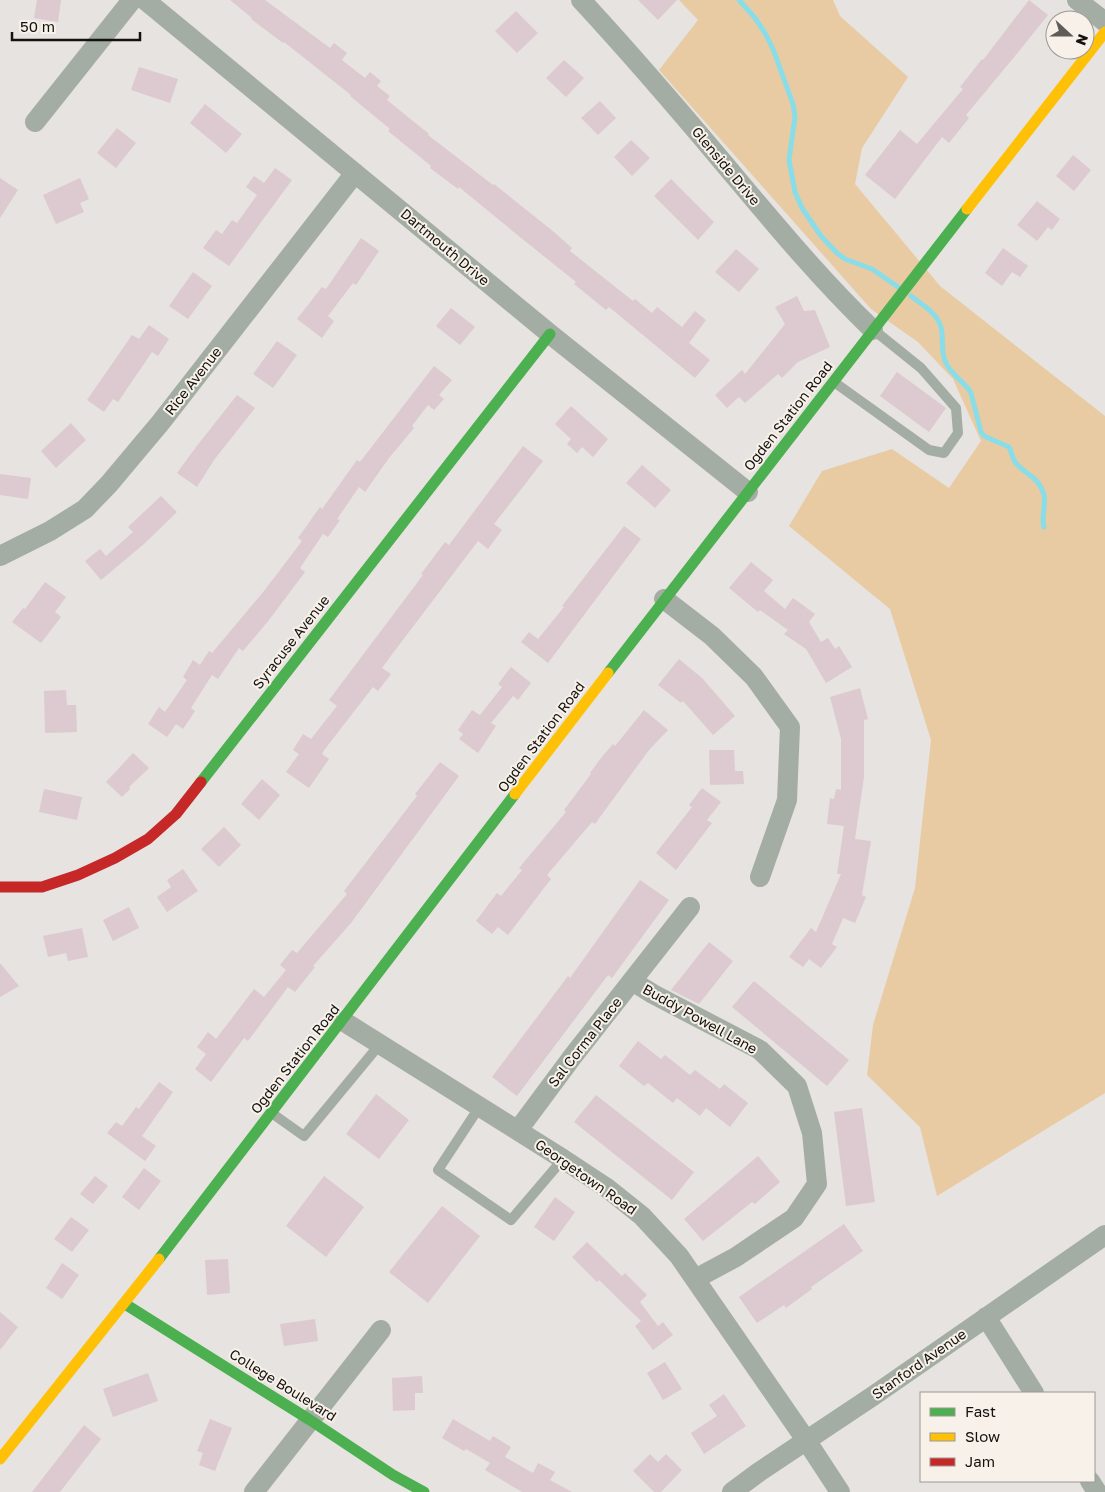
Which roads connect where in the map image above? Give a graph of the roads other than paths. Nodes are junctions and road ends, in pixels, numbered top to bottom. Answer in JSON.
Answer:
{"nodes":[{"id":1,"x":132,"y":0,"type":"edge"},
{"id":2,"x":145,"y":0,"type":"edge"},
{"id":3,"x":581,"y":0,"type":"edge"},
{"id":4,"x":1077,"y":0,"type":"edge"},
{"id":5,"x":1105,"y":22,"type":"edge"},
{"id":6,"x":1105,"y":32,"type":"edge"},
{"id":7,"x":36,"y":122,"type":"dead end"},
{"id":8,"x":356,"y":173,"type":"junction"},
{"id":9,"x":873,"y":330,"type":"junction"},
{"id":10,"x":550,"y":334,"type":"junction"},
{"id":11,"x":833,"y":381,"type":"junction"},
{"id":12,"x":748,"y":492,"type":"junction"},
{"id":13,"x":0,"y":556,"type":"edge"},
{"id":14,"x":664,"y":599,"type":"junction"},
{"id":15,"x":760,"y":876,"type":"dead end"},
{"id":16,"x":0,"y":888,"type":"edge"},
{"id":17,"x":690,"y":907,"type":"dead end"},
{"id":18,"x":632,"y":981,"type":"junction"},
{"id":19,"x":343,"y":1021,"type":"junction"},
{"id":20,"x":380,"y":1044,"type":"junction"},
{"id":21,"x":480,"y":1106,"type":"junction"},
{"id":22,"x":272,"y":1113,"type":"junction"},
{"id":23,"x":518,"y":1130,"type":"junction"},
{"id":24,"x":564,"y":1159,"type":"junction"},
{"id":25,"x":1105,"y":1235,"type":"edge"},
{"id":26,"x":695,"y":1279,"type":"junction"},
{"id":27,"x":125,"y":1304,"type":"junction"},
{"id":28,"x":986,"y":1317,"type":"junction"},
{"id":29,"x":381,"y":1330,"type":"dead end"},
{"id":30,"x":1033,"y":1392,"type":"edge"},
{"id":31,"x":310,"y":1420,"type":"junction"},
{"id":32,"x":806,"y":1440,"type":"junction"},
{"id":33,"x":0,"y":1460,"type":"edge"},
{"id":34,"x":254,"y":1492,"type":"edge"},
{"id":35,"x":424,"y":1492,"type":"edge"},
{"id":36,"x":732,"y":1492,"type":"edge"},
{"id":37,"x":840,"y":1492,"type":"edge"}],
"edges":[{"from":1,"to":7,"type":"street"},
{"from":2,"to":8,"type":"street","name":"Dartmouth Drive"},
{"from":3,"to":9,"type":"street","name":"Glenside Drive"},
{"from":4,"to":5,"type":"street"},
{"from":6,"to":9,"type":"street","name":"Ogden Station Road"},
{"from":8,"to":10,"type":"street","name":"Dartmouth Drive"},
{"from":8,"to":13,"type":"street","name":"Rice Avenue"},
{"from":9,"to":11,"type":"street","name":"Ogden Station Road"},
{"from":9,"to":11,"type":"lane"},
{"from":10,"to":12,"type":"street","name":"Dartmouth Drive"},
{"from":10,"to":16,"type":"street","name":"Syracuse Avenue"},
{"from":11,"to":12,"type":"street","name":"Ogden Station Road"},
{"from":12,"to":14,"type":"street","name":"Ogden Station Road"},
{"from":14,"to":15,"type":"street"},
{"from":14,"to":19,"type":"street","name":"Ogden Station Road"},
{"from":17,"to":18,"type":"street","name":"Sal Corma Place"},
{"from":18,"to":23,"type":"street","name":"Sal Corma Place"},
{"from":18,"to":26,"type":"street","name":"Buddy Powell Lane"},
{"from":19,"to":20,"type":"street","name":"Georgetown Road"},
{"from":19,"to":22,"type":"street","name":"Ogden Station Road"},
{"from":20,"to":21,"type":"street","name":"Georgetown Road"},
{"from":20,"to":22,"type":"lane"},
{"from":21,"to":23,"type":"street","name":"Georgetown Road"},
{"from":21,"to":24,"type":"lane"},
{"from":22,"to":27,"type":"street","name":"Ogden Station Road"},
{"from":23,"to":24,"type":"street","name":"Georgetown Road"},
{"from":24,"to":26,"type":"street","name":"Georgetown Road"},
{"from":25,"to":28,"type":"street","name":"Stanford Avenue"},
{"from":26,"to":32,"type":"street","name":"Georgetown Road"},
{"from":27,"to":31,"type":"street","name":"College Boulevard"},
{"from":27,"to":33,"type":"street","name":"Ogden Station Road"},
{"from":28,"to":30,"type":"street"},
{"from":28,"to":32,"type":"street","name":"Stanford Avenue"},
{"from":29,"to":31,"type":"street"},
{"from":31,"to":34,"type":"street"},
{"from":31,"to":35,"type":"street","name":"College Boulevard"},
{"from":32,"to":36,"type":"street","name":"Stanford Avenue"},
{"from":32,"to":37,"type":"street","name":"Georgetown Road"}]}
